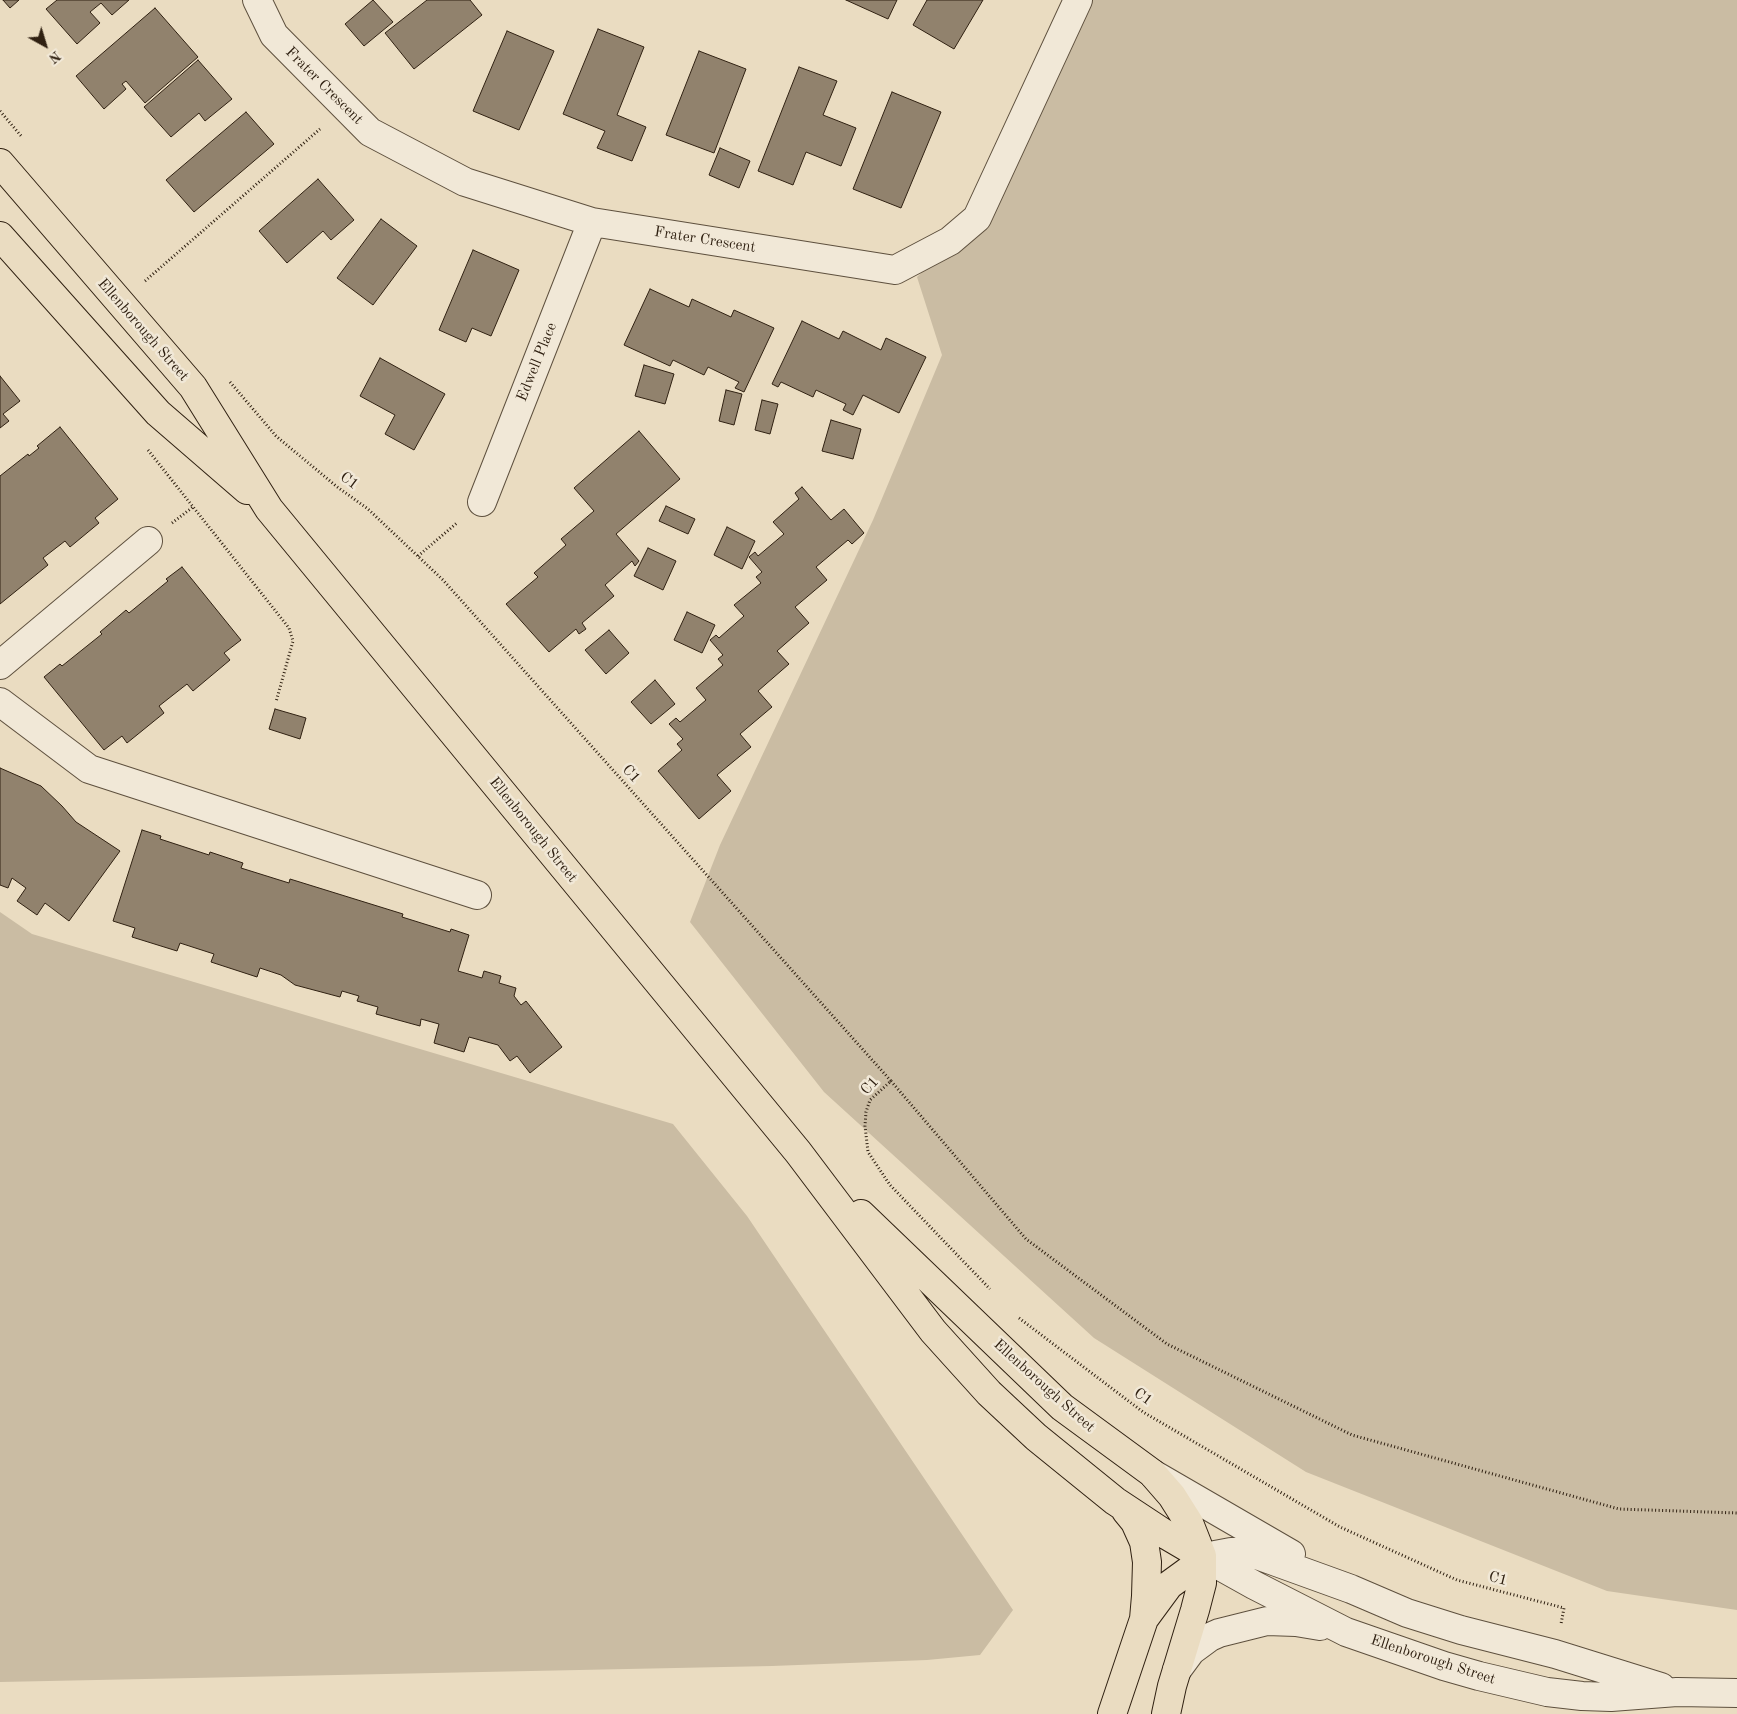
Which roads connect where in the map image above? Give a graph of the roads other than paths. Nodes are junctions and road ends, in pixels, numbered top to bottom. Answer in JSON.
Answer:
{"nodes":[{"id":1,"x":257,"y":0,"type":"edge"},
{"id":2,"x":1078,"y":0,"type":"edge"},
{"id":3,"x":0,"y":164,"type":"edge"},
{"id":4,"x":592,"y":222,"type":"junction"},
{"id":5,"x":0,"y":236,"type":"edge"},
{"id":6,"x":482,"y":502,"type":"road end"},
{"id":7,"x":269,"y":509,"type":"junction"},
{"id":8,"x":148,"y":541,"type":"dead end"},
{"id":9,"x":0,"y":665,"type":"edge"},
{"id":10,"x":0,"y":702,"type":"edge"},
{"id":11,"x":477,"y":895,"type":"dead end"},
{"id":12,"x":798,"y":1152,"type":"junction"},
{"id":13,"x":1152,"y":1473,"type":"junction"},
{"id":14,"x":1115,"y":1501,"type":"junction"},
{"id":15,"x":1203,"y":1559,"type":"junction"},
{"id":16,"x":1351,"y":1589,"type":"junction"},
{"id":17,"x":1144,"y":1619,"type":"junction"},
{"id":18,"x":1346,"y":1632,"type":"junction"},
{"id":19,"x":1177,"y":1670,"type":"junction"},
{"id":20,"x":1121,"y":1686,"type":"junction"},
{"id":21,"x":1677,"y":1692,"type":"junction"},
{"id":22,"x":1737,"y":1693,"type":"edge"},
{"id":23,"x":1101,"y":1714,"type":"edge"},
{"id":24,"x":1112,"y":1714,"type":"edge"},
{"id":25,"x":1166,"y":1714,"type":"edge"}],
"edges":[{"from":1,"to":4,"type":"street","name":"Frater Crescent"},
{"from":2,"to":4,"type":"street","name":"Frater Crescent"},
{"from":3,"to":7,"type":"main road","name":"Ellenborough Street"},
{"from":4,"to":6,"type":"street","name":"Edwell Place"},
{"from":5,"to":7,"type":"main road","name":"Ellenborough Street"},
{"from":7,"to":12,"type":"main road","name":"Ellenborough Street"},
{"from":8,"to":9,"type":"street"},
{"from":10,"to":11,"type":"street"},
{"from":12,"to":13,"type":"main road","name":"Ellenborough Street"},
{"from":12,"to":14,"type":"main road","name":"Ellenborough Street"},
{"from":13,"to":15,"type":"main road"},
{"from":13,"to":16,"type":"street","name":"Ellenborough Street"},
{"from":14,"to":15,"type":"main road","name":"Ellenborough Street"},
{"from":14,"to":17,"type":"main road","name":"Ellenborough Street"},
{"from":15,"to":16,"type":"street","name":"Ellenborough Street"},
{"from":15,"to":17,"type":"main road","name":"Ellenborough Street"},
{"from":15,"to":18,"type":"street","name":"Ellenborough Street"},
{"from":15,"to":19,"type":"main road"},
{"from":16,"to":21,"type":"street","name":"Ellenborough Street"},
{"from":17,"to":20,"type":"main road","name":"Ellenborough Street"},
{"from":18,"to":19,"type":"street"},
{"from":18,"to":21,"type":"street","name":"Ellenborough Street"},
{"from":19,"to":25,"type":"main road"},
{"from":20,"to":23,"type":"main road"},
{"from":20,"to":24,"type":"main road","name":"Ellenborough Street"},
{"from":21,"to":22,"type":"street","name":"Ellenborough Street"}]}
